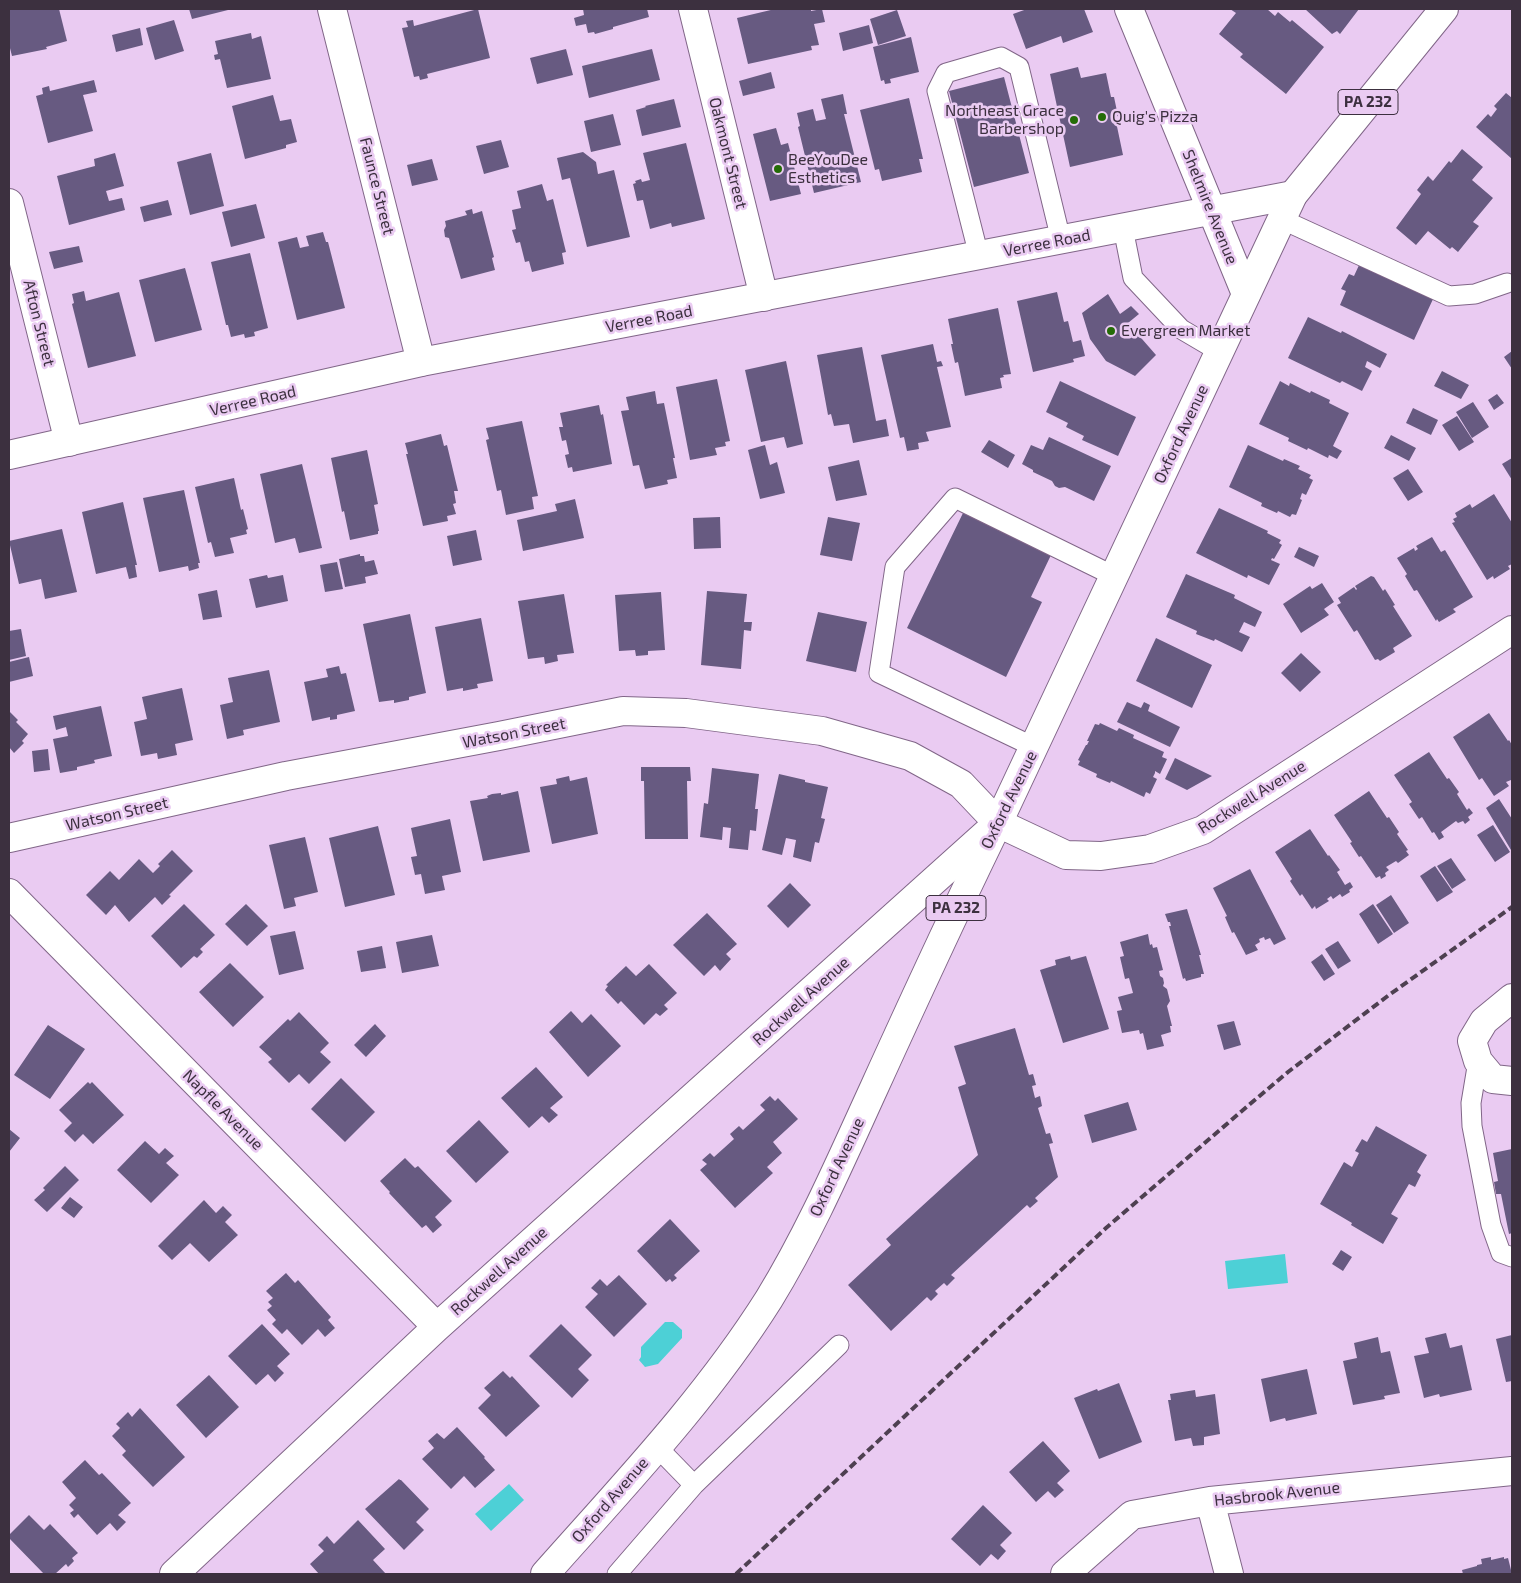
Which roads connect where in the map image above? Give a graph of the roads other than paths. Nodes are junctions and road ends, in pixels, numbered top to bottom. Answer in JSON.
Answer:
{"nodes":[{"id":1,"x":332,"y":9,"type":"edge"},
{"id":2,"x":693,"y":9,"type":"edge"},
{"id":3,"x":1129,"y":9,"type":"edge"},
{"id":4,"x":1444,"y":9,"type":"edge"},
{"id":5,"x":1293,"y":195,"type":"junction"},
{"id":6,"x":9,"y":203,"type":"edge"},
{"id":7,"x":1212,"y":211,"type":"junction"},
{"id":8,"x":1281,"y":219,"type":"junction"},
{"id":9,"x":1123,"y":228,"type":"junction"},
{"id":10,"x":1061,"y":240,"type":"junction"},
{"id":11,"x":978,"y":256,"type":"junction"},
{"id":12,"x":1506,"y":282,"type":"dead end"},
{"id":13,"x":1246,"y":294,"type":"junction"},
{"id":14,"x":764,"y":296,"type":"junction"},
{"id":15,"x":1220,"y":352,"type":"junction"},
{"id":16,"x":422,"y":362,"type":"junction"},
{"id":17,"x":69,"y":442,"type":"junction"},
{"id":18,"x":9,"y":455,"type":"edge"},
{"id":19,"x":1114,"y":576,"type":"junction"},
{"id":20,"x":1512,"y":630,"type":"edge"},
{"id":21,"x":1034,"y":747,"type":"junction"},
{"id":22,"x":998,"y":823,"type":"junction"},
{"id":23,"x":9,"y":838,"type":"edge"},
{"id":24,"x":9,"y":893,"type":"edge"},
{"id":25,"x":1512,"y":998,"type":"edge"},
{"id":26,"x":1478,"y":1061,"type":"junction"},
{"id":27,"x":1512,"y":1081,"type":"edge"},
{"id":28,"x":1512,"y":1258,"type":"edge"},
{"id":29,"x":437,"y":1327,"type":"junction"},
{"id":30,"x":839,"y":1344,"type":"dead end"},
{"id":31,"x":657,"y":1447,"type":"junction"},
{"id":32,"x":1512,"y":1471,"type":"edge"},
{"id":33,"x":694,"y":1485,"type":"junction"},
{"id":34,"x":1210,"y":1501,"type":"junction"},
{"id":35,"x":174,"y":1574,"type":"edge"},
{"id":36,"x":545,"y":1574,"type":"edge"},
{"id":37,"x":617,"y":1574,"type":"edge"},
{"id":38,"x":1065,"y":1574,"type":"edge"},
{"id":39,"x":1229,"y":1574,"type":"edge"}],
"edges":[{"from":1,"to":16,"type":"street","name":"Faunce Street"},
{"from":2,"to":14,"type":"street","name":"Oakmont Street"},
{"from":3,"to":7,"type":"street","name":"Shelmire Avenue"},
{"from":4,"to":5,"type":"street","name":"Oxford Avenue","number":"PA 232"},
{"from":5,"to":7,"type":"street","name":"Verree Road"},
{"from":5,"to":8,"type":"street","name":"Oxford Avenue","number":"PA 232"},
{"from":6,"to":17,"type":"street","name":"Afton Street"},
{"from":7,"to":9,"type":"street","name":"Verree Road"},
{"from":7,"to":13,"type":"street","name":"Shelmire Avenue"},
{"from":8,"to":12,"type":"lane"},
{"from":8,"to":13,"type":"street","name":"Oxford Avenue","number":"PA 232"},
{"from":9,"to":10,"type":"street","name":"Verree Road"},
{"from":9,"to":15,"type":"lane"},
{"from":10,"to":11,"type":"street","name":"Verree Road"},
{"from":10,"to":11,"type":"lane"},
{"from":11,"to":14,"type":"street","name":"Verree Road"},
{"from":13,"to":15,"type":"street","name":"Oxford Avenue","number":"PA 232"},
{"from":14,"to":16,"type":"street","name":"Verree Road"},
{"from":15,"to":19,"type":"street","name":"Oxford Avenue","number":"PA 232"},
{"from":16,"to":17,"type":"street","name":"Verree Road"},
{"from":17,"to":18,"type":"street","name":"Verree Road"},
{"from":19,"to":21,"type":"street","name":"Oxford Avenue","number":"PA 232"},
{"from":19,"to":21,"type":"lane"},
{"from":20,"to":22,"type":"street","name":"Rockwell Avenue"},
{"from":21,"to":22,"type":"street","name":"Oxford Avenue","number":"PA 232"},
{"from":22,"to":23,"type":"street","name":"Watson Street"},
{"from":22,"to":29,"type":"street","name":"Rockwell Avenue"},
{"from":22,"to":31,"type":"street","name":"Oxford Avenue","number":"PA 232"},
{"from":24,"to":29,"type":"street","name":"Napfle Avenue"},
{"from":25,"to":26,"type":"street"},
{"from":26,"to":27,"type":"street"},
{"from":26,"to":28,"type":"lane"},
{"from":29,"to":35,"type":"street","name":"Rockwell Avenue"},
{"from":30,"to":33,"type":"lane"},
{"from":31,"to":33,"type":"lane"},
{"from":31,"to":36,"type":"street","name":"Oxford Avenue","number":"PA 232"},
{"from":32,"to":34,"type":"street","name":"Hasbrook Avenue"},
{"from":33,"to":37,"type":"lane"},
{"from":34,"to":38,"type":"street","name":"Hasbrook Avenue"},
{"from":34,"to":39,"type":"street"}]}
